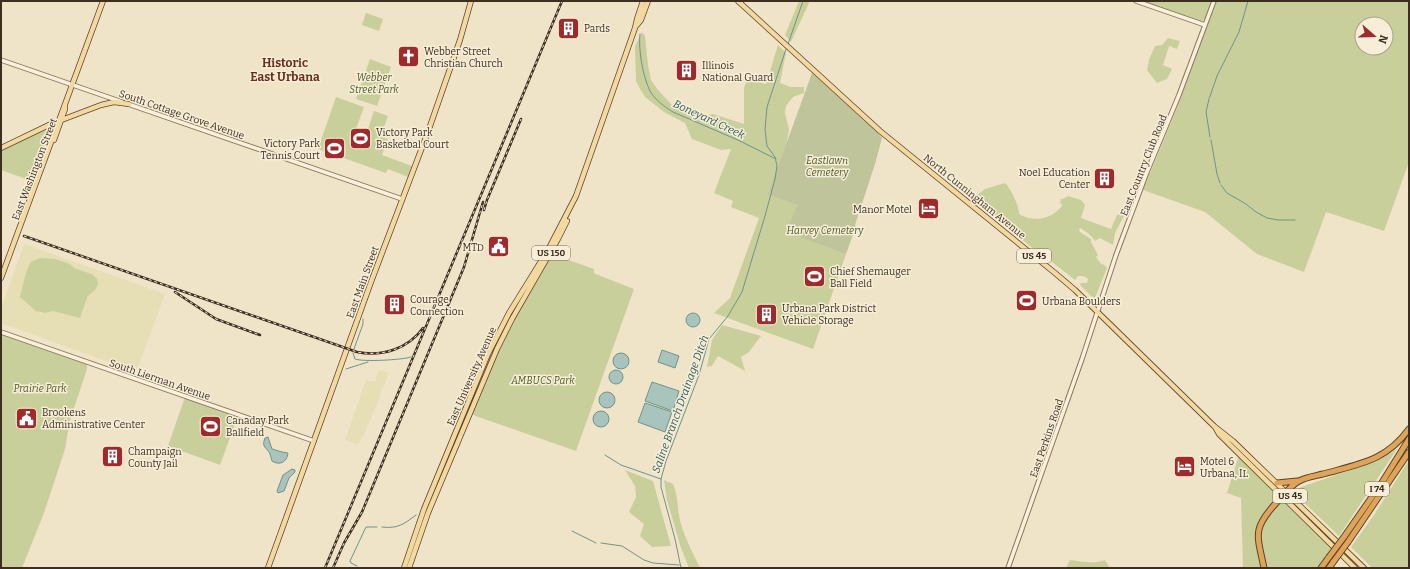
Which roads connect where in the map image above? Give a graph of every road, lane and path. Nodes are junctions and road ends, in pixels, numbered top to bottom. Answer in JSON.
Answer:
{"nodes":[{"id":1,"x":103,"y":1,"type":"edge"},
{"id":2,"x":471,"y":1,"type":"edge"},
{"id":3,"x":643,"y":1,"type":"edge"},
{"id":4,"x":648,"y":1,"type":"edge"},
{"id":5,"x":738,"y":1,"type":"edge"},
{"id":6,"x":1136,"y":1,"type":"edge"},
{"id":7,"x":1214,"y":1,"type":"edge"},
{"id":8,"x":1205,"y":25,"type":"junction"},
{"id":9,"x":636,"y":26,"type":"junction"},
{"id":10,"x":1,"y":60,"type":"edge"},
{"id":11,"x":72,"y":84,"type":"junction"},
{"id":12,"x":129,"y":104,"type":"junction"},
{"id":13,"x":60,"y":121,"type":"junction"},
{"id":14,"x":45,"y":127,"type":"junction"},
{"id":15,"x":53,"y":134,"type":"junction"},
{"id":16,"x":1,"y":148,"type":"edge"},
{"id":17,"x":402,"y":199,"type":"junction"},
{"id":18,"x":574,"y":201,"type":"junction"},
{"id":19,"x":1,"y":278,"type":"edge"},
{"id":20,"x":1,"y":284,"type":"edge"},
{"id":21,"x":1098,"y":312,"type":"junction"},
{"id":22,"x":1,"y":332,"type":"edge"},
{"id":23,"x":1214,"y":426,"type":"junction"},
{"id":24,"x":1409,"y":429,"type":"edge"},
{"id":25,"x":1409,"y":440,"type":"edge"},
{"id":26,"x":314,"y":441,"type":"junction"},
{"id":27,"x":1409,"y":452,"type":"edge"},
{"id":28,"x":1298,"y":481,"type":"junction"},
{"id":29,"x":1277,"y":483,"type":"junction"},
{"id":30,"x":1284,"y":494,"type":"junction"},
{"id":31,"x":268,"y":568,"type":"edge"},
{"id":32,"x":404,"y":568,"type":"edge"},
{"id":33,"x":409,"y":568,"type":"edge"},
{"id":34,"x":1008,"y":568,"type":"edge"},
{"id":35,"x":1264,"y":568,"type":"edge"},
{"id":36,"x":1321,"y":568,"type":"edge"},
{"id":37,"x":1329,"y":568,"type":"edge"},
{"id":38,"x":1355,"y":568,"type":"edge"},
{"id":39,"x":1364,"y":568,"type":"edge"}],
"edges":[{"from":1,"to":11,"type":"main road","name":"East Washington Street"},
{"from":2,"to":17,"type":"main road","name":"East Main Street"},
{"from":3,"to":9,"type":"main road","name":"East University Avenue","number":"US 150"},
{"from":4,"to":9,"type":"main road","name":"East University Avenue","number":"US 150"},
{"from":5,"to":21,"type":"main road","name":"North Cunningham Avenue","number":"US 45"},
{"from":6,"to":8,"type":"street"},
{"from":7,"to":8,"type":"street","name":"East Country Club Road"},
{"from":8,"to":21,"type":"street","name":"East Country Club Road"},
{"from":9,"to":18,"type":"main road","name":"East University Avenue","number":"US 150"},
{"from":10,"to":11,"type":"street","name":"South Cottage Grove Avenue"},
{"from":11,"to":12,"type":"street","name":"South Cottage Grove Avenue"},
{"from":11,"to":13,"type":"main road","name":"East Washington Street"},
{"from":12,"to":13,"type":"main road"},
{"from":12,"to":17,"type":"street","name":"South Cottage Grove Avenue"},
{"from":13,"to":14,"type":"main road"},
{"from":13,"to":15,"type":"main road","name":"East Washington Street"},
{"from":13,"to":20,"type":"main road","name":"East Washington Street"},
{"from":14,"to":15,"type":"main road"},
{"from":14,"to":16,"type":"main road"},
{"from":15,"to":19,"type":"main road","name":"East Washington Street"},
{"from":17,"to":26,"type":"main road","name":"East Main Street"},
{"from":18,"to":32,"type":"main road","name":"East University Avenue","number":"US 150"},
{"from":18,"to":33,"type":"main road","name":"East University Avenue","number":"US 150"},
{"from":21,"to":23,"type":"main road","name":"North Cunningham Avenue","number":"US 45"},
{"from":21,"to":34,"type":"street","name":"East Perkins Road"},
{"from":22,"to":26,"type":"street","name":"South Lierman Avenue"},
{"from":23,"to":29,"type":"main road","name":"North Cunningham Avenue","number":"US 45"},
{"from":23,"to":30,"type":"main road","name":"North Cunningham Avenue","number":"US 45"},
{"from":24,"to":28,"type":"highway"},
{"from":25,"to":36,"type":"highway","number":"I 74","bridge":true},
{"from":26,"to":31,"type":"main road","name":"East Main Street"},
{"from":27,"to":37,"type":"highway","number":"I 74","bridge":true},
{"from":28,"to":29,"type":"highway"},
{"from":28,"to":30,"type":"highway"},
{"from":29,"to":30,"type":"main road","name":"North Cunningham Avenue","number":"US 45"},
{"from":30,"to":35,"type":"highway"},
{"from":30,"to":38,"type":"main road","name":"North Cunningham Avenue","number":"US 45"},
{"from":30,"to":39,"type":"main road","name":"North Cunningham Avenue","number":"US 45"}]}
